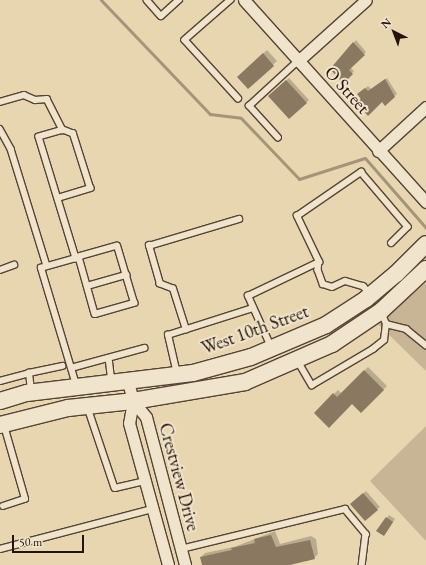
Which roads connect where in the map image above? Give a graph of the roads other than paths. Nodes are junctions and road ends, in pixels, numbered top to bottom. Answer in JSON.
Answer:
{"nodes":[{"id":1,"x":147,"y":0,"type":"edge"},
{"id":2,"x":179,"y":0,"type":"edge"},
{"id":3,"x":231,"y":0,"type":"edge"},
{"id":4,"x":244,"y":0,"type":"edge"},
{"id":5,"x":366,"y":0,"type":"edge"},
{"id":6,"x":298,"y":61,"type":"junction"},
{"id":7,"x":238,"y":98,"type":"dead end"},
{"id":8,"x":0,"y":102,"type":"edge"},
{"id":9,"x":426,"y":107,"type":"edge"},
{"id":10,"x":0,"y":128,"type":"edge"},
{"id":11,"x":63,"y":130,"type":"junction"},
{"id":12,"x":278,"y":138,"type":"dead end"},
{"id":13,"x":378,"y":151,"type":"junction"},
{"id":14,"x":58,"y":198,"type":"junction"},
{"id":15,"x":426,"y":202,"type":"edge"},
{"id":16,"x":239,"y":220,"type":"dead end"},
{"id":17,"x":392,"y":244,"type":"dead end"},
{"id":18,"x":426,"y":244,"type":"edge"},
{"id":19,"x":78,"y":257,"type":"junction"},
{"id":20,"x":319,"y":262,"type":"junction"},
{"id":21,"x":14,"y":265,"type":"dead end"},
{"id":22,"x":47,"y":266,"type":"junction"},
{"id":23,"x":426,"y":269,"type":"edge"},
{"id":24,"x":0,"y":270,"type":"edge"},
{"id":25,"x":126,"y":276,"type":"junction"},
{"id":26,"x":87,"y":286,"type":"junction"},
{"id":27,"x":372,"y":294,"type":"junction"},
{"id":28,"x":253,"y":308,"type":"junction"},
{"id":29,"x":383,"y":317,"type":"junction"},
{"id":30,"x":186,"y":330,"type":"junction"},
{"id":31,"x":426,"y":345,"type":"edge"},
{"id":32,"x":144,"y":348,"type":"dead end"},
{"id":33,"x":272,"y":348,"type":"junction"},
{"id":34,"x":109,"y":358,"type":"junction"},
{"id":35,"x":298,"y":360,"type":"junction"},
{"id":36,"x":62,"y":366,"type":"dead end"},
{"id":37,"x":71,"y":368,"type":"junction"},
{"id":38,"x":28,"y":373,"type":"junction"},
{"id":39,"x":178,"y":375,"type":"junction"},
{"id":40,"x":0,"y":381,"type":"edge"},
{"id":41,"x":120,"y":383,"type":"junction"},
{"id":42,"x":76,"y":388,"type":"junction"},
{"id":43,"x":32,"y":393,"type":"junction"},
{"id":44,"x":0,"y":401,"type":"edge"},
{"id":45,"x":133,"y":401,"type":"junction"},
{"id":46,"x":87,"y":406,"type":"junction"},
{"id":47,"x":2,"y":424,"type":"edge"},
{"id":48,"x":145,"y":481,"type":"junction"},
{"id":49,"x":3,"y":506,"type":"dead end"},
{"id":50,"x":153,"y":509,"type":"junction"},
{"id":51,"x":0,"y":549,"type":"edge"},
{"id":52,"x":181,"y":549,"type":"junction"},
{"id":53,"x":168,"y":565,"type":"edge"},
{"id":54,"x":185,"y":565,"type":"edge"},
{"id":55,"x":362,"y":565,"type":"edge"}],
"edges":[{"from":1,"to":2,"type":"lane"},
{"from":3,"to":7,"type":"lane"},
{"from":4,"to":6,"type":"street","name":"O Street"},
{"from":5,"to":6,"type":"street"},
{"from":6,"to":12,"type":"lane"},
{"from":6,"to":13,"type":"street","name":"O Street"},
{"from":8,"to":11,"type":"lane"},
{"from":9,"to":13,"type":"street"},
{"from":10,"to":22,"type":"lane"},
{"from":11,"to":14,"type":"lane"},
{"from":11,"to":14,"type":"lane"},
{"from":13,"to":15,"type":"street","name":"O Street"},
{"from":14,"to":19,"type":"lane"},
{"from":16,"to":30,"type":"lane"},
{"from":17,"to":20,"type":"lane"},
{"from":18,"to":27,"type":"main road","name":"West 10th Street"},
{"from":19,"to":22,"type":"lane"},
{"from":19,"to":25,"type":"lane"},
{"from":19,"to":26,"type":"lane"},
{"from":20,"to":27,"type":"lane"},
{"from":20,"to":28,"type":"lane"},
{"from":21,"to":24,"type":"lane"},
{"from":22,"to":37,"type":"lane"},
{"from":23,"to":29,"type":"main road"},
{"from":25,"to":26,"type":"lane"},
{"from":25,"to":26,"type":"lane"},
{"from":27,"to":33,"type":"main road","name":"West 10th Street"},
{"from":28,"to":30,"type":"lane"},
{"from":28,"to":33,"type":"lane"},
{"from":29,"to":31,"type":"lane"},
{"from":29,"to":35,"type":"main road"},
{"from":29,"to":35,"type":"lane"},
{"from":30,"to":39,"type":"lane"},
{"from":32,"to":34,"type":"lane"},
{"from":33,"to":39,"type":"main road","name":"West 10th Street"},
{"from":34,"to":37,"type":"lane"},
{"from":34,"to":41,"type":"lane"},
{"from":35,"to":45,"type":"main road"},
{"from":36,"to":38,"type":"lane"},
{"from":37,"to":42,"type":"lane"},
{"from":38,"to":40,"type":"lane"},
{"from":38,"to":43,"type":"lane"},
{"from":39,"to":41,"type":"main road","name":"West 10th Street"},
{"from":41,"to":42,"type":"main road","name":"West 10th Street"},
{"from":41,"to":45,"type":"street","name":"Crestview Drive"},
{"from":42,"to":43,"type":"main road","name":"West 10th Street"},
{"from":43,"to":44,"type":"main road","name":"West 10th Street"},
{"from":45,"to":46,"type":"main road"},
{"from":45,"to":48,"type":"street","name":"Crestview Drive"},
{"from":45,"to":52,"type":"street","name":"Crestview Drive"},
{"from":46,"to":47,"type":"main road"},
{"from":46,"to":48,"type":"lane"},
{"from":47,"to":49,"type":"lane"},
{"from":48,"to":50,"type":"street","name":"Crestview Drive"},
{"from":50,"to":51,"type":"lane"},
{"from":50,"to":53,"type":"street","name":"Crestview Drive"},
{"from":52,"to":54,"type":"street","name":"Crestview Drive"},
{"from":52,"to":55,"type":"lane"}]}
